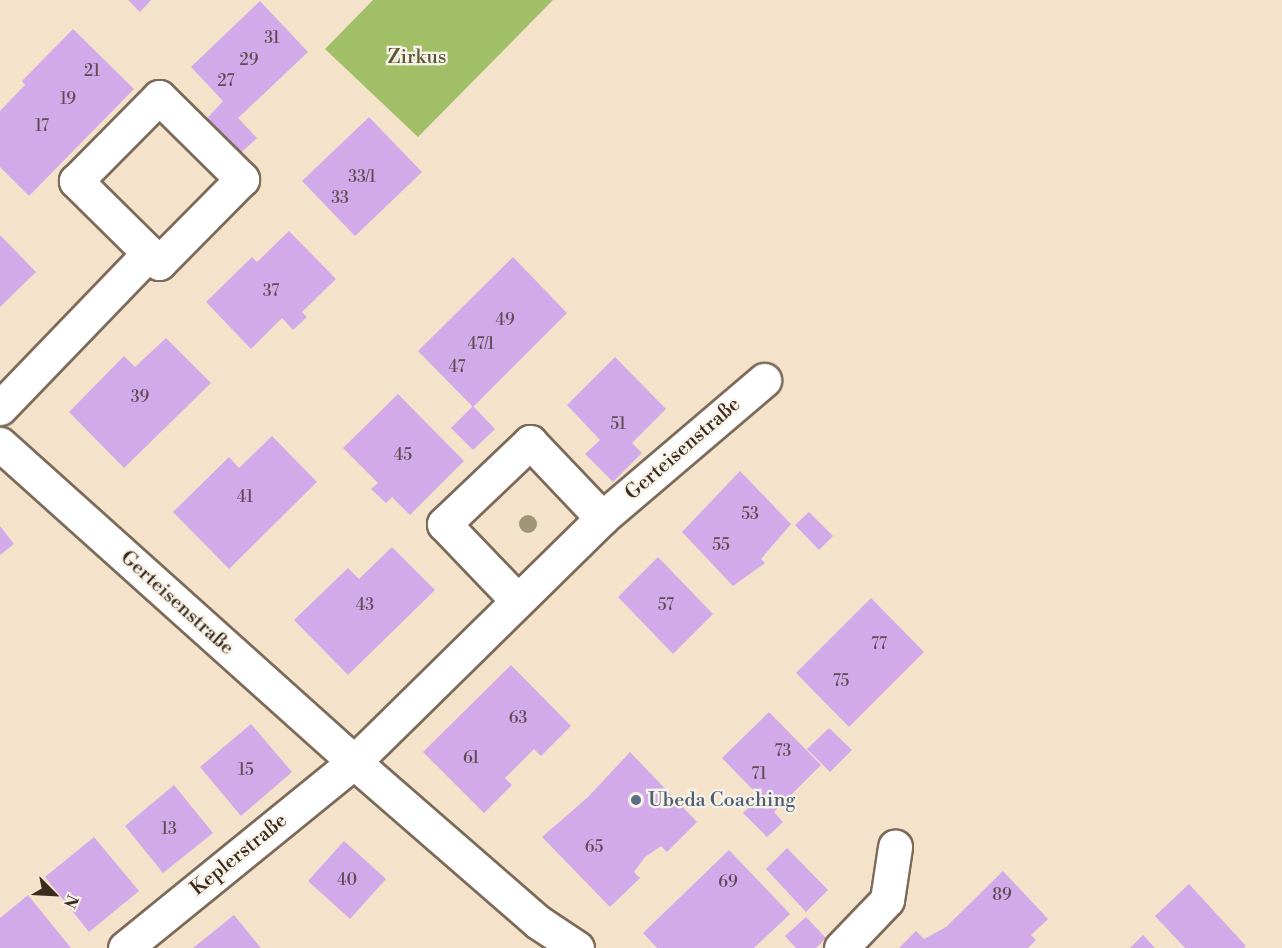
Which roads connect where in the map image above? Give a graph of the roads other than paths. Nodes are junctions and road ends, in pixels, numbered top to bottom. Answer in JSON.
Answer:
{"nodes":[{"id":1,"x":149,"y":253,"type":"junction"},
{"id":2,"x":764,"y":380,"type":"dead end"},
{"id":3,"x":0,"y":408,"type":"edge"},
{"id":4,"x":0,"y":444,"type":"edge"},
{"id":5,"x":602,"y":518,"type":"junction"},
{"id":6,"x":516,"y":599,"type":"junction"},
{"id":7,"x":354,"y":762,"type":"junction"},
{"id":8,"x":895,"y":847,"type":"dead end"},
{"id":9,"x":124,"y":948,"type":"edge"},
{"id":10,"x":577,"y":948,"type":"edge"},
{"id":11,"x":841,"y":948,"type":"edge"}],
"edges":[{"from":1,"to":1,"type":"street"},
{"from":1,"to":3,"type":"street"},
{"from":2,"to":5,"type":"street","name":"Gerteisenstraße"},
{"from":4,"to":7,"type":"street","name":"Gerteisenstraße"},
{"from":5,"to":6,"type":"street","name":"Gerteisenstraße"},
{"from":5,"to":6,"type":"street"},
{"from":6,"to":7,"type":"street","name":"Gerteisenstraße"},
{"from":7,"to":9,"type":"street","name":"Keplerstraße"},
{"from":7,"to":10,"type":"street","name":"Gerteisenstraße"},
{"from":8,"to":11,"type":"street"}]}
